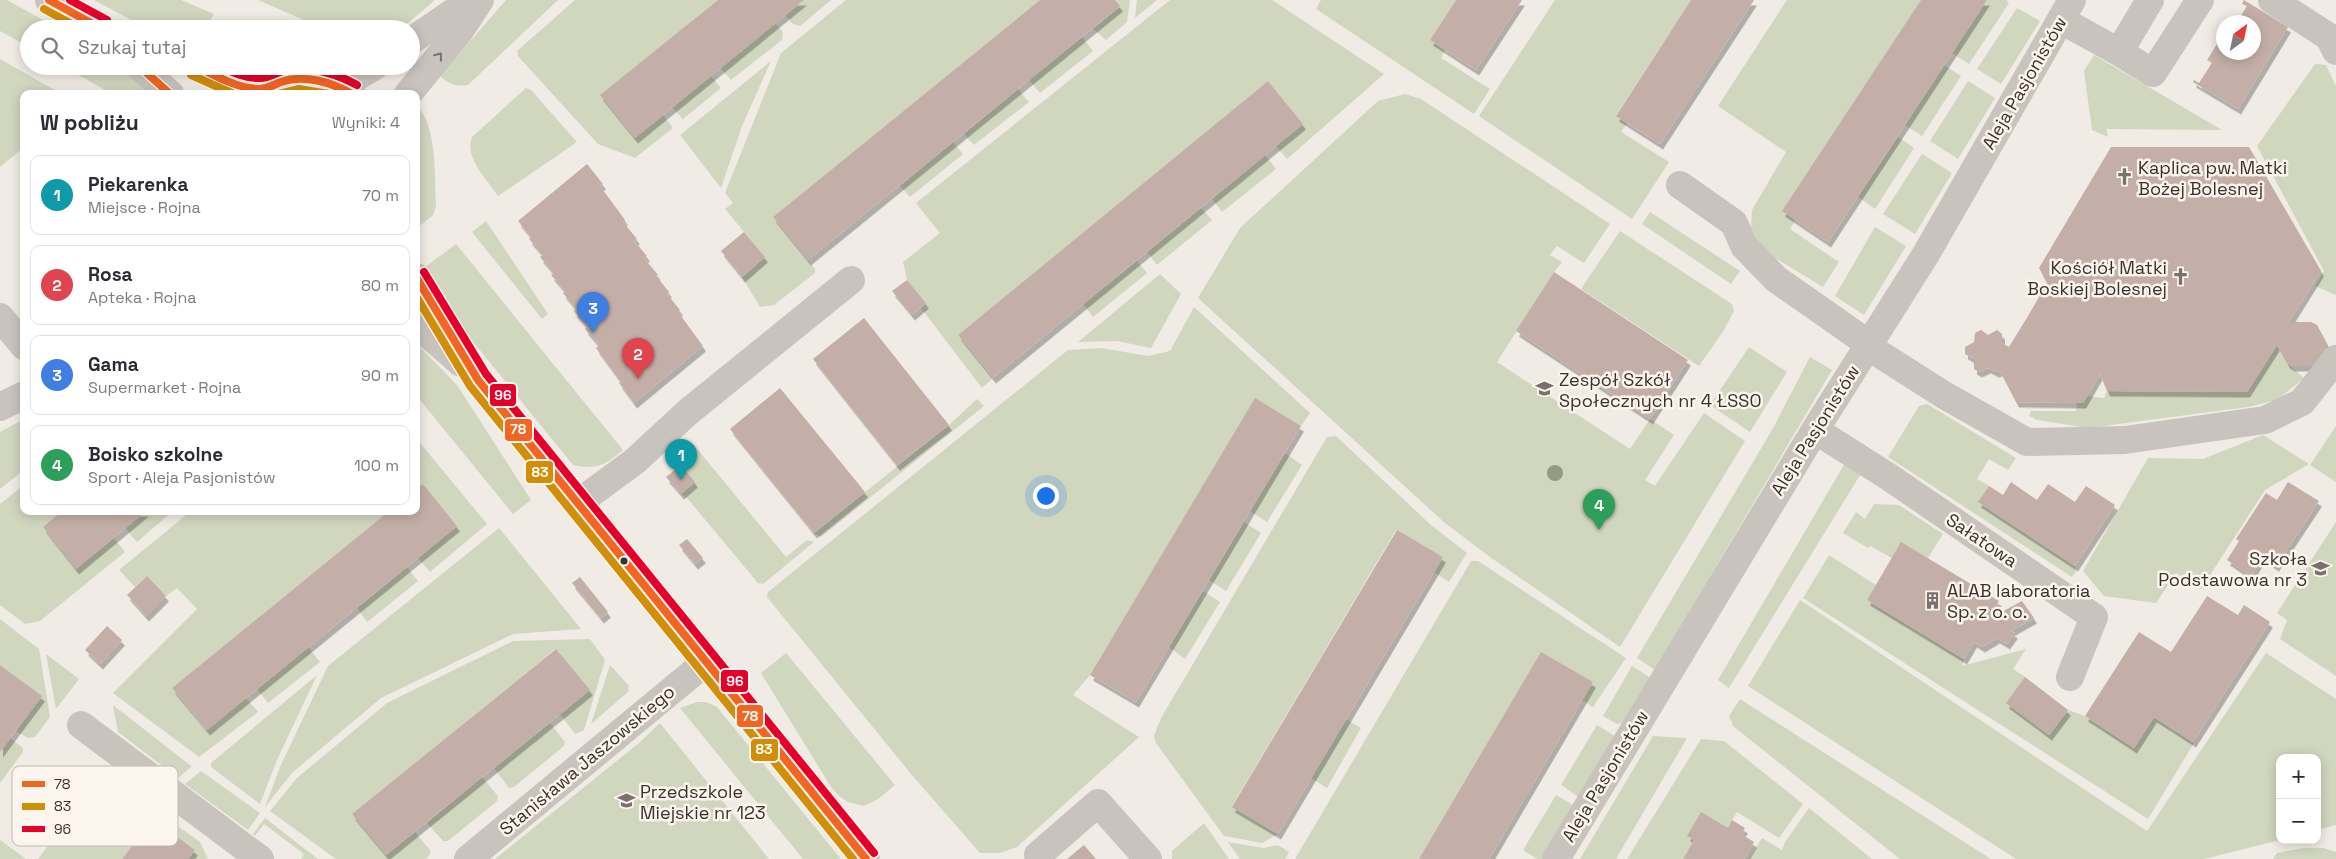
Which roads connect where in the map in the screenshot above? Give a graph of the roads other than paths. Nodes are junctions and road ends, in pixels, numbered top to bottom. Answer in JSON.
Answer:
{"nodes":[{"id":1,"x":48,"y":0,"type":"edge"},
{"id":2,"x":471,"y":0,"type":"edge"},
{"id":3,"x":480,"y":0,"type":"edge"},
{"id":4,"x":2150,"y":0,"type":"edge"},
{"id":5,"x":2200,"y":0,"type":"edge"},
{"id":6,"x":2272,"y":0,"type":"edge"},
{"id":7,"x":2066,"y":10,"type":"edge"},
{"id":8,"x":85,"y":20,"type":"edge"},
{"id":9,"x":420,"y":35,"type":"edge"},
{"id":10,"x":2336,"y":50,"type":"edge"},
{"id":11,"x":2118,"y":52,"type":"junction"},
{"id":12,"x":149,"y":75,"type":"edge"},
{"id":13,"x":215,"y":75,"type":"edge"},
{"id":14,"x":364,"y":75,"type":"edge"},
{"id":15,"x":166,"y":90,"type":"edge"},
{"id":16,"x":257,"y":90,"type":"edge"},
{"id":17,"x":263,"y":90,"type":"edge"},
{"id":18,"x":346,"y":90,"type":"edge"},
{"id":19,"x":411,"y":90,"type":"edge"},
{"id":20,"x":1680,"y":185,"type":"dead end"},
{"id":21,"x":851,"y":280,"type":"dead end"},
{"id":22,"x":420,"y":283,"type":"edge"},
{"id":23,"x":0,"y":317,"type":"edge"},
{"id":24,"x":420,"y":327,"type":"edge"},
{"id":25,"x":20,"y":341,"type":"edge"},
{"id":26,"x":1868,"y":345,"type":"junction"},
{"id":27,"x":2336,"y":359,"type":"edge"},
{"id":28,"x":472,"y":372,"type":"junction"},
{"id":29,"x":20,"y":397,"type":"edge"},
{"id":30,"x":0,"y":407,"type":"edge"},
{"id":31,"x":1815,"y":430,"type":"junction"},
{"id":32,"x":578,"y":504,"type":"junction"},
{"id":33,"x":706,"y":662,"type":"junction"},
{"id":34,"x":2070,"y":677,"type":"dead end"},
{"id":35,"x":81,"y":725,"type":"dead end"},
{"id":36,"x":136,"y":766,"type":"edge"},
{"id":37,"x":178,"y":798,"type":"edge"},
{"id":38,"x":1038,"y":856,"type":"dead end"},
{"id":39,"x":260,"y":859,"type":"edge"},
{"id":40,"x":468,"y":859,"type":"edge"},
{"id":41,"x":866,"y":859,"type":"edge"},
{"id":42,"x":1148,"y":859,"type":"edge"},
{"id":43,"x":1556,"y":859,"type":"edge"}],
"edges":[{"from":1,"to":8,"type":"street"},
{"from":2,"to":9,"type":"street"},
{"from":19,"to":3,"type":"street","one_way":true},
{"from":4,"to":11,"type":"street"},
{"from":5,"to":11,"type":"street"},
{"from":6,"to":10,"type":"street"},
{"from":7,"to":11,"type":"street"},
{"from":7,"to":26,"type":"street","name":"Aleja Pasjonistów"},
{"from":12,"to":15,"type":"street"},
{"from":13,"to":16,"type":"street"},
{"from":14,"to":18,"type":"street"},
{"from":17,"to":18,"type":"street"},
{"from":20,"to":26,"type":"street"},
{"from":21,"to":32,"type":"street"},
{"from":22,"to":28,"type":"street"},
{"from":23,"to":25,"type":"street"},
{"from":24,"to":28,"type":"street"},
{"from":26,"to":27,"type":"street"},
{"from":26,"to":31,"type":"street","name":"Aleja Pasjonistów"},
{"from":28,"to":32,"type":"street"},
{"from":29,"to":30,"type":"street"},
{"from":31,"to":34,"type":"street","name":"Sałatowa"},
{"from":31,"to":43,"type":"street","name":"Aleja Pasjonistów"},
{"from":32,"to":33,"type":"street"},
{"from":33,"to":40,"type":"street","name":"Stanisława Jaszowskiego"},
{"from":33,"to":41,"type":"street"},
{"from":35,"to":36,"type":"street"},
{"from":37,"to":39,"type":"street"},
{"from":38,"to":42,"type":"street"}]}
